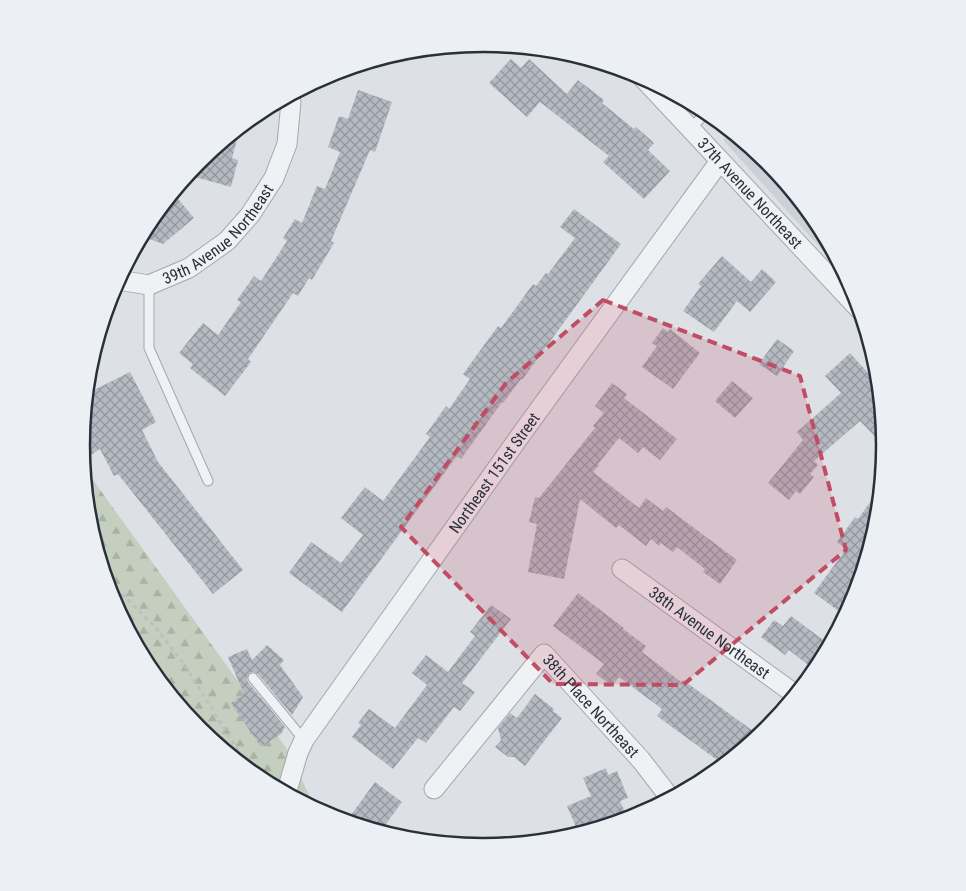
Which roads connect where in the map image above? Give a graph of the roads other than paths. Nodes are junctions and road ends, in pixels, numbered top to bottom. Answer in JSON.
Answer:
{"nodes":[{"id":1,"x":655,"y":92,"type":"edge"},
{"id":2,"x":291,"y":103,"type":"edge"},
{"id":3,"x":700,"y":119,"type":"edge"},
{"id":4,"x":690,"y":129,"type":"junction"},
{"id":5,"x":720,"y":161,"type":"junction"},
{"id":6,"x":127,"y":281,"type":"edge"},
{"id":7,"x":149,"y":285,"type":"junction"},
{"id":8,"x":846,"y":295,"type":"edge"},
{"id":9,"x":208,"y":481,"type":"dead end"},
{"id":10,"x":622,"y":569,"type":"dead end"},
{"id":11,"x":253,"y":678,"type":"dead end"},
{"id":12,"x":791,"y":690,"type":"edge"},
{"id":13,"x":304,"y":740,"type":"junction"},
{"id":14,"x":288,"y":787,"type":"edge"},
{"id":15,"x":434,"y":789,"type":"dead end"},
{"id":16,"x":666,"y":793,"type":"edge"}],
"edges":[{"from":1,"to":4,"type":"street","name":"37th Avenue Northeast"},
{"from":2,"to":7,"type":"street","name":"39th Avenue Northeast"},
{"from":3,"to":4,"type":"lane"},
{"from":4,"to":5,"type":"street","name":"37th Avenue Northeast"},
{"from":5,"to":8,"type":"street","name":"37th Avenue Northeast"},
{"from":5,"to":13,"type":"street","name":"Northeast 151st Street"},
{"from":6,"to":7,"type":"street","name":"39th Avenue Northeast"},
{"from":7,"to":9,"type":"lane"},
{"from":10,"to":12,"type":"street","name":"38th Avenue Northeast"},
{"from":11,"to":13,"type":"lane"},
{"from":13,"to":14,"type":"street","name":"Northeast 151st Street"},
{"from":15,"to":16,"type":"street","name":"38th Place Northeast"}]}
